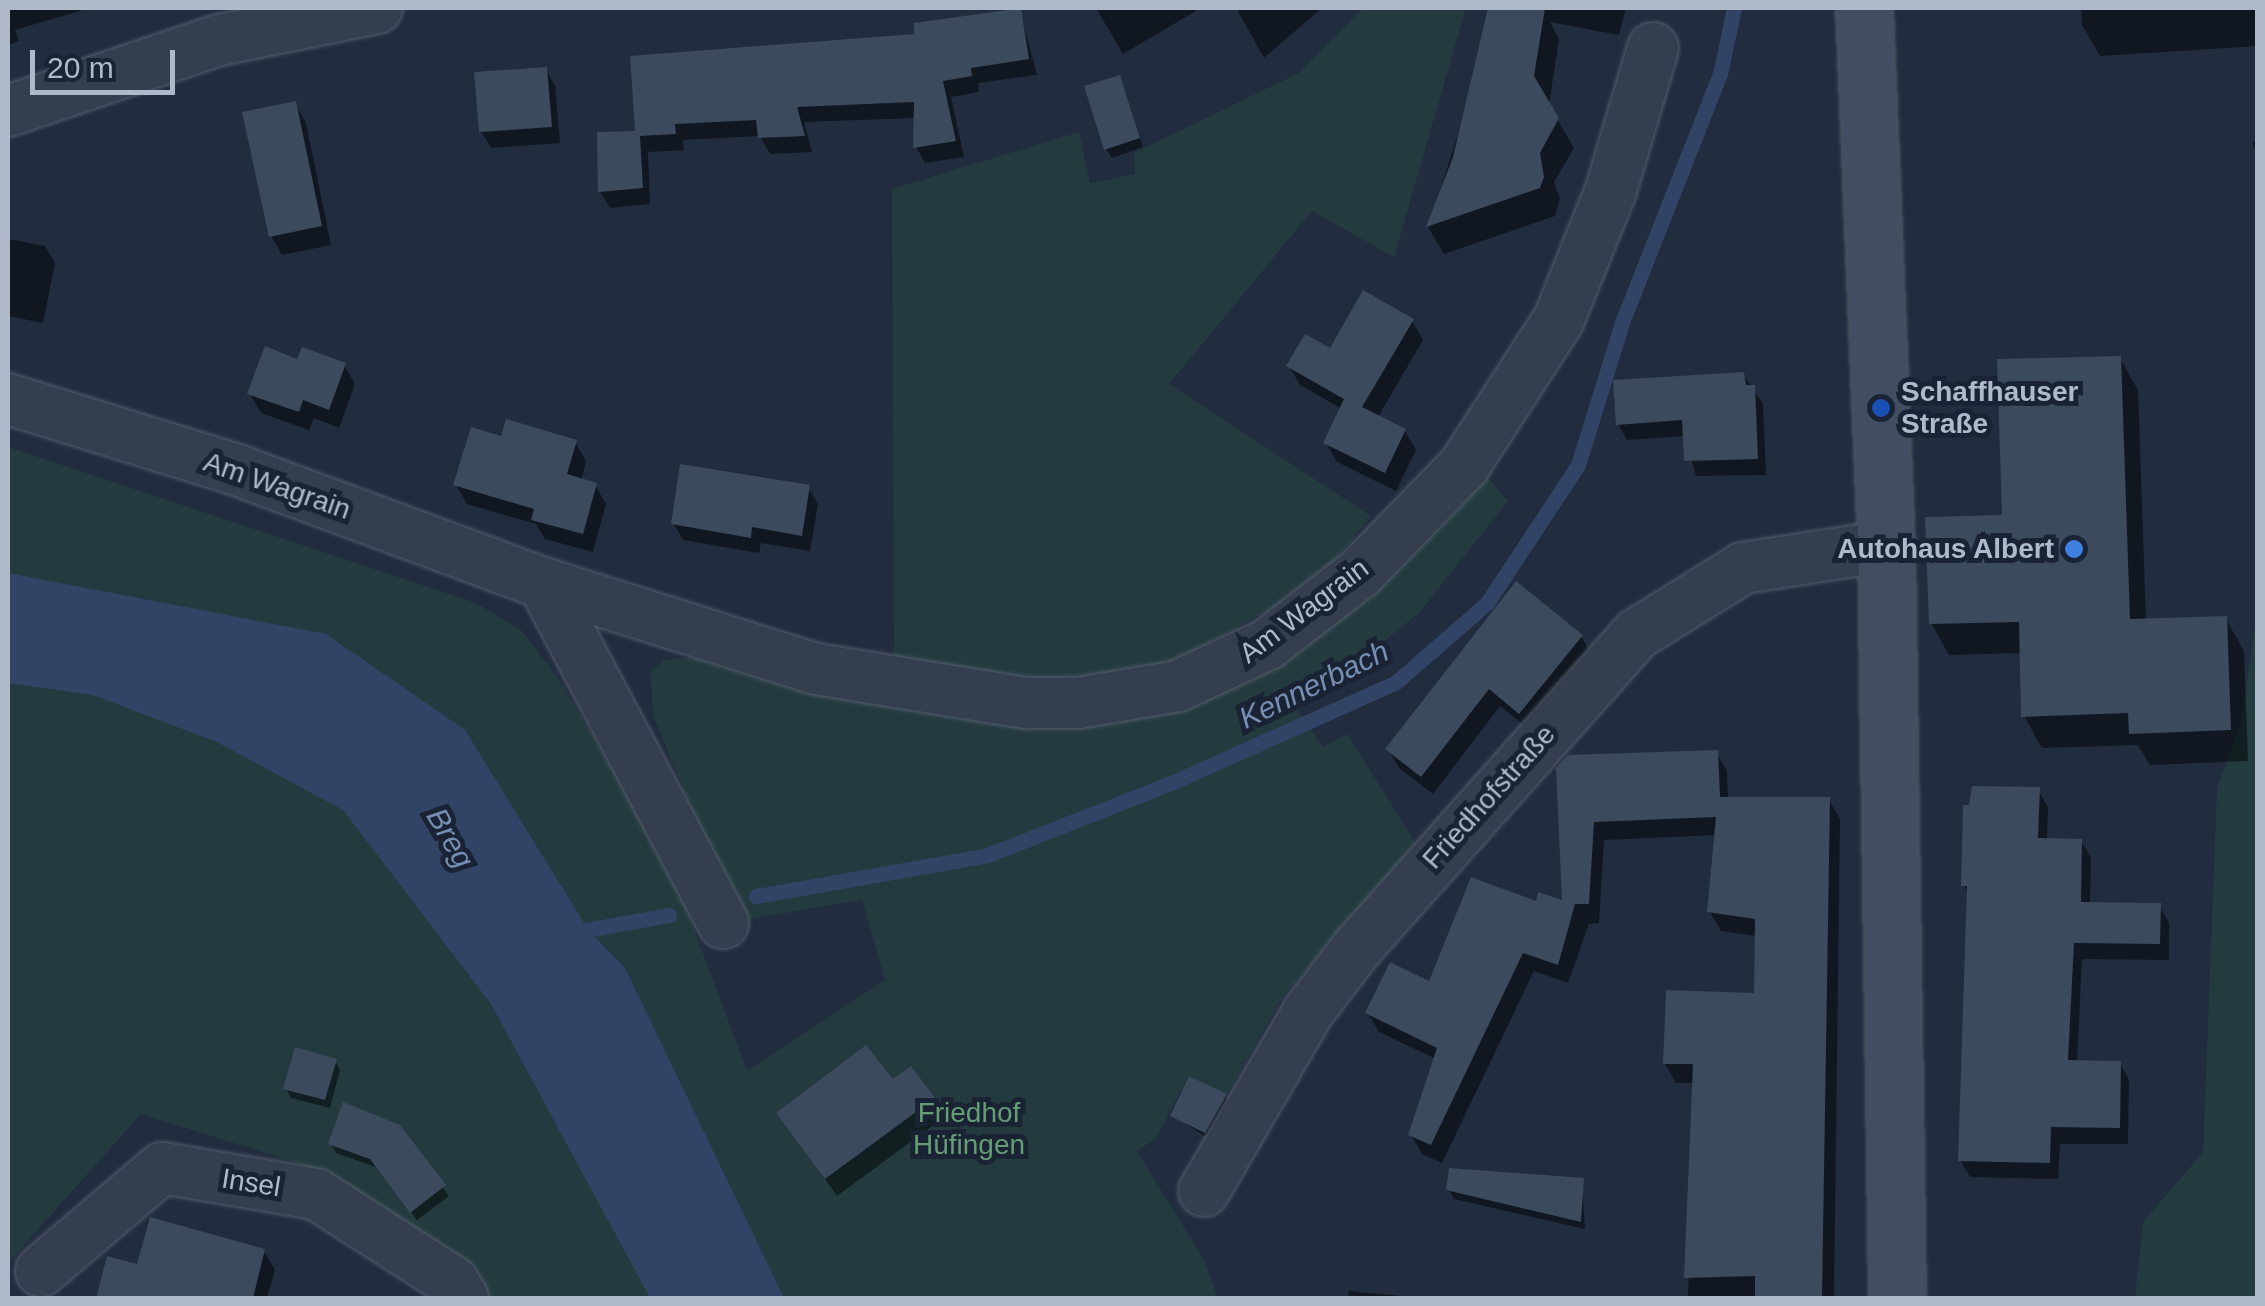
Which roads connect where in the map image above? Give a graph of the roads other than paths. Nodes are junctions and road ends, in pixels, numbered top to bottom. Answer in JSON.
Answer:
{"nodes":[{"id":1,"x":376,"y":8,"type":"edge"},
{"id":2,"x":1864,"y":8,"type":"edge"},
{"id":3,"x":1654,"y":48,"type":"dead end"},
{"id":4,"x":8,"y":111,"type":"edge"},
{"id":5,"x":8,"y":400,"type":"edge"},
{"id":6,"x":1886,"y":546,"type":"junction"},
{"id":7,"x":543,"y":583,"type":"junction"},
{"id":8,"x":723,"y":923,"type":"dead end"},
{"id":9,"x":1204,"y":1191,"type":"dead end"},
{"id":10,"x":41,"y":1271,"type":"dead end"},
{"id":11,"x":463,"y":1298,"type":"edge"},
{"id":12,"x":1897,"y":1298,"type":"edge"}],
"edges":[{"from":1,"to":4,"type":"street"},
{"from":2,"to":6,"type":"main road"},
{"from":3,"to":7,"type":"street","name":"Am Wagrain"},
{"from":5,"to":7,"type":"street","name":"Am Wagrain"},
{"from":6,"to":9,"type":"street","name":"Friedhofstraße"},
{"from":6,"to":12,"type":"main road"},
{"from":7,"to":8,"type":"street"},
{"from":10,"to":11,"type":"street","name":"Insel"}]}
